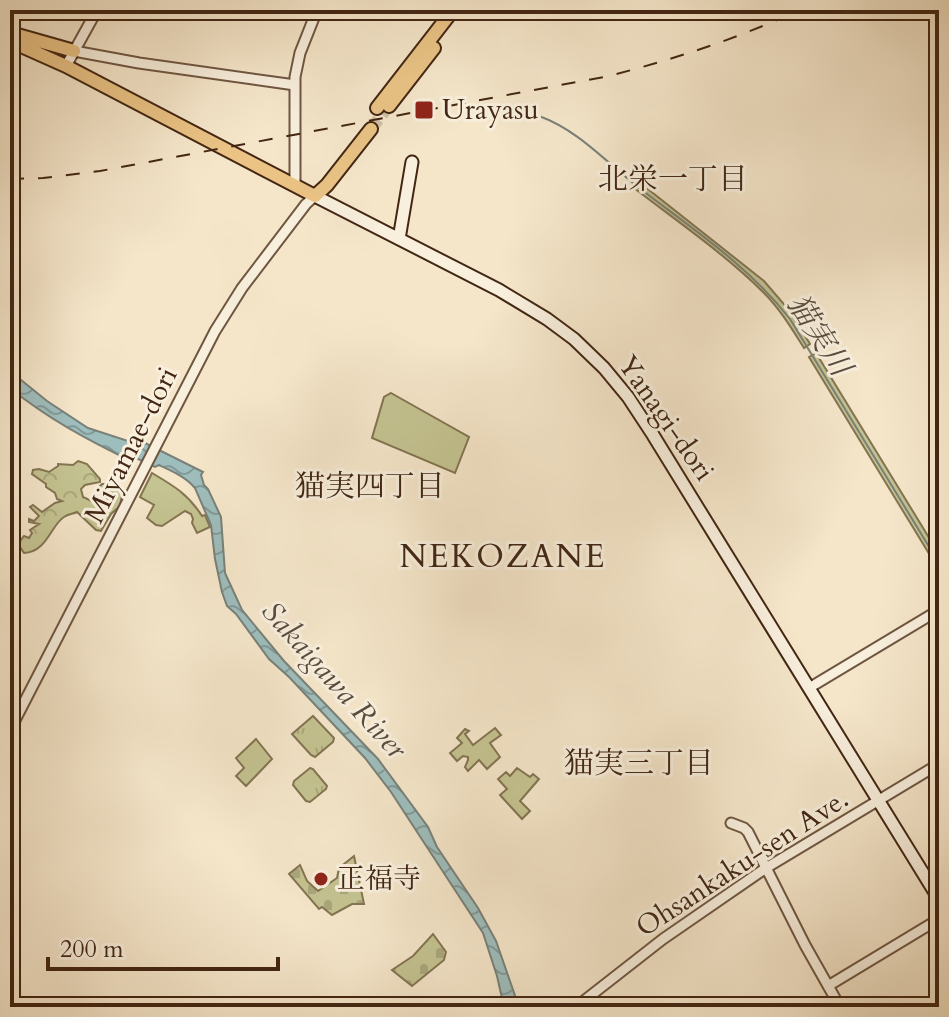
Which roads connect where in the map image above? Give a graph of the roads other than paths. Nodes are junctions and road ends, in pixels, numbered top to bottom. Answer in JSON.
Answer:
{"nodes":[{"id":1,"x":97,"y":10,"type":"edge"},
{"id":2,"x":317,"y":10,"type":"edge"},
{"id":3,"x":453,"y":10,"type":"edge"},
{"id":4,"x":463,"y":10,"type":"edge"},
{"id":5,"x":11,"y":36,"type":"edge"},
{"id":6,"x":74,"y":51,"type":"junction"},
{"id":7,"x":66,"y":66,"type":"junction"},
{"id":8,"x":295,"y":85,"type":"junction"},
{"id":9,"x":365,"y":130,"type":"tunnel mouth"},
{"id":10,"x":412,"y":162,"type":"dead end"},
{"id":11,"x":295,"y":185,"type":"junction"},
{"id":12,"x":315,"y":196,"type":"junction"},
{"id":13,"x":399,"y":239,"type":"junction"},
{"id":14,"x":939,"y":610,"type":"edge"},
{"id":15,"x":809,"y":688,"type":"junction"},
{"id":16,"x":10,"y":730,"type":"edge"},
{"id":17,"x":939,"y":764,"type":"edge"},
{"id":18,"x":878,"y":800,"type":"junction"},
{"id":19,"x":731,"y":823,"type":"dead end"},
{"id":20,"x":766,"y":868,"type":"junction"},
{"id":21,"x":939,"y":899,"type":"edge"},
{"id":22,"x":939,"y":919,"type":"edge"},
{"id":23,"x":828,"y":986,"type":"junction"},
{"id":24,"x":576,"y":1007,"type":"edge"},
{"id":25,"x":840,"y":1007,"type":"edge"}],
"edges":[{"from":1,"to":6,"type":"street"},
{"from":2,"to":8,"type":"street"},
{"from":3,"to":4,"type":"main road"},
{"from":5,"to":6,"type":"main road"},
{"from":5,"to":7,"type":"main road","name":"Yanagi-dori"},
{"from":6,"to":7,"type":"street"},
{"from":6,"to":8,"type":"street"},
{"from":7,"to":11,"type":"main road","name":"Yanagi-dori"},
{"from":8,"to":11,"type":"street"},
{"from":9,"to":12,"type":"main road"},
{"from":10,"to":13,"type":"main road"},
{"from":11,"to":12,"type":"main road","name":"Yanagi-dori"},
{"from":12,"to":13,"type":"main road","name":"Yanagi-dori"},
{"from":12,"to":16,"type":"street","name":"Miyamae-dori"},
{"from":13,"to":15,"type":"main road","name":"Yanagi-dori"},
{"from":14,"to":15,"type":"street"},
{"from":15,"to":18,"type":"main road","name":"Yanagi-dori"},
{"from":17,"to":18,"type":"street","name":"Ohsankaku-sen Ave."},
{"from":18,"to":20,"type":"street","name":"Ohsankaku-sen Ave."},
{"from":18,"to":21,"type":"main road","name":"Yanagi-dori"},
{"from":19,"to":20,"type":"street"},
{"from":20,"to":23,"type":"street"},
{"from":20,"to":24,"type":"street","name":"Ohsankaku-sen Ave."},
{"from":22,"to":23,"type":"street"},
{"from":23,"to":25,"type":"street"}]}
